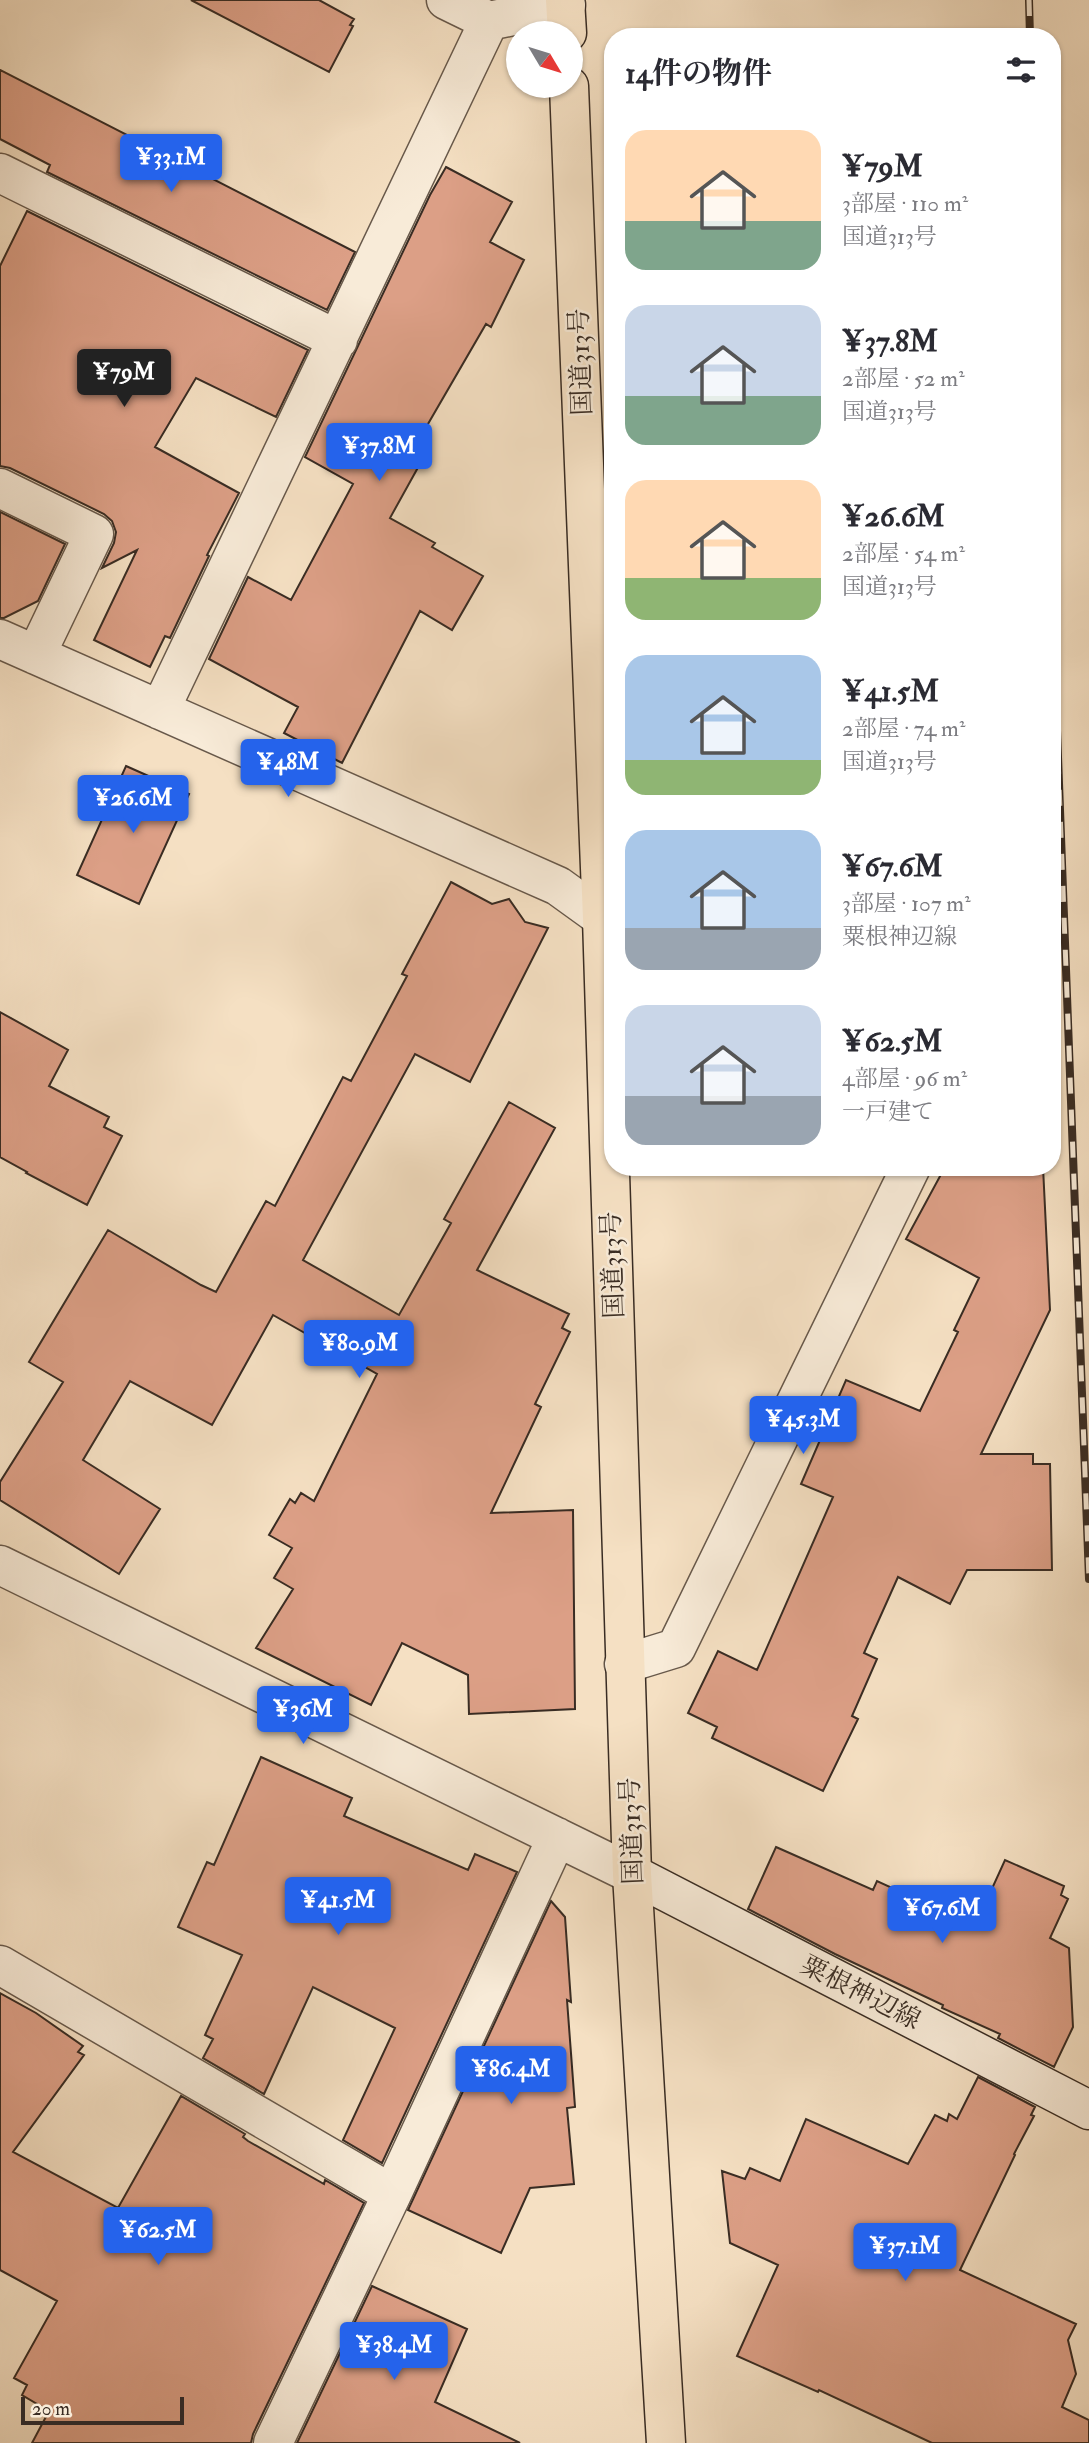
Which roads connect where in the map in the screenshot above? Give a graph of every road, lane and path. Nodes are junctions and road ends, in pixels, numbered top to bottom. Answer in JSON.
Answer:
{"nodes":[{"id":1,"x":446,"y":0,"type":"edge"},
{"id":2,"x":566,"y":13,"type":"edge"},
{"id":3,"x":489,"y":21,"type":"junction"},
{"id":4,"x":570,"y":98,"type":"edge"},
{"id":5,"x":0,"y":173,"type":"edge"},
{"id":6,"x":338,"y":340,"type":"junction"},
{"id":7,"x":0,"y":488,"type":"edge"},
{"id":8,"x":0,"y":639,"type":"edge"},
{"id":9,"x":36,"y":655,"type":"junction"},
{"id":10,"x":160,"y":710,"type":"junction"},
{"id":11,"x":604,"y":856,"type":"edge"},
{"id":12,"x":604,"y":920,"type":"edge"},
{"id":13,"x":613,"y":1176,"type":"edge"},
{"id":14,"x":907,"y":1176,"type":"edge"},
{"id":15,"x":0,"y":1565,"type":"edge"},
{"id":16,"x":624,"y":1664,"type":"junction"},
{"id":17,"x":557,"y":1837,"type":"junction"},
{"id":18,"x":632,"y":1874,"type":"junction"},
{"id":19,"x":0,"y":1965,"type":"edge"},
{"id":20,"x":1089,"y":2110,"type":"edge"},
{"id":21,"x":392,"y":2194,"type":"junction"},
{"id":22,"x":273,"y":2443,"type":"edge"},
{"id":23,"x":666,"y":2443,"type":"edge"}],
"edges":[{"from":1,"to":3,"type":"street"},
{"from":2,"to":3,"type":"street"},
{"from":3,"to":6,"type":"street"},
{"from":4,"to":11,"type":"highway","name":"国道313号"},
{"from":5,"to":6,"type":"street"},
{"from":6,"to":10,"type":"street"},
{"from":7,"to":9,"type":"street"},
{"from":8,"to":9,"type":"street"},
{"from":9,"to":10,"type":"street"},
{"from":10,"to":12,"type":"street"},
{"from":13,"to":16,"type":"highway","name":"国道313号"},
{"from":14,"to":16,"type":"street"},
{"from":15,"to":17,"type":"street","name":"粟根神辺線"},
{"from":16,"to":18,"type":"highway","name":"国道313号"},
{"from":17,"to":18,"type":"street","name":"粟根神辺線"},
{"from":17,"to":21,"type":"street"},
{"from":18,"to":20,"type":"street","name":"粟根神辺線"},
{"from":18,"to":23,"type":"highway","name":"国道313号"},
{"from":19,"to":21,"type":"street"},
{"from":21,"to":22,"type":"street"}]}
